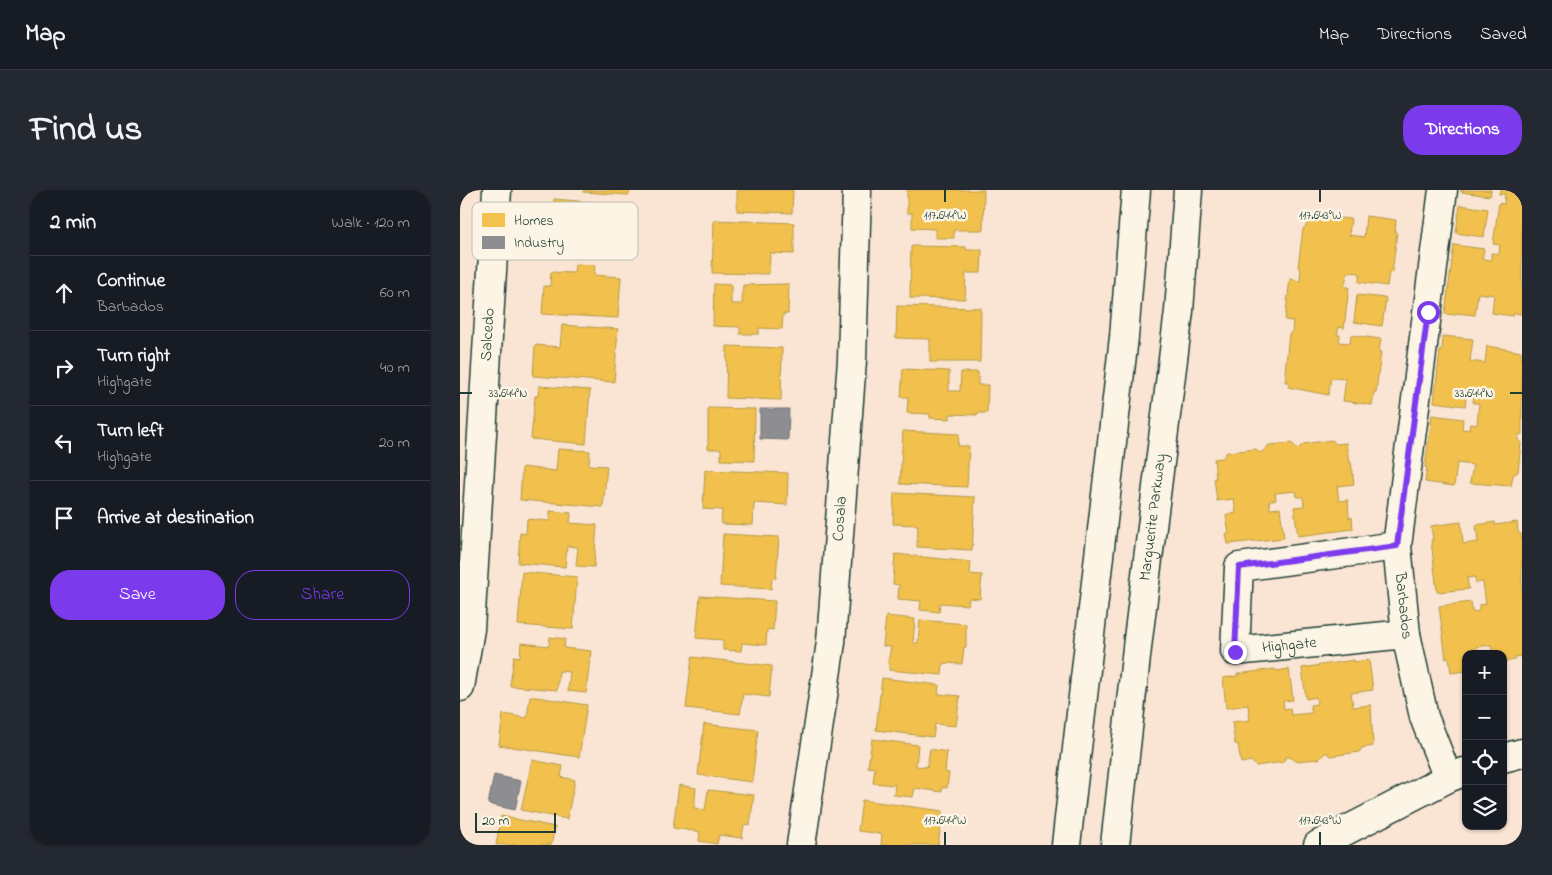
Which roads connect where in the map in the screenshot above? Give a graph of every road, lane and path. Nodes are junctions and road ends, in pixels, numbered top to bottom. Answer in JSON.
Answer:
{"nodes":[{"id":1,"x":857,"y":190,"type":"edge"},
{"id":2,"x":1136,"y":190,"type":"edge"},
{"id":3,"x":1188,"y":190,"type":"edge"},
{"id":4,"x":1443,"y":190,"type":"edge"},
{"id":5,"x":493,"y":260,"type":"edge"},
{"id":6,"x":1397,"y":546,"type":"junction"},
{"id":7,"x":1406,"y":634,"type":"junction"},
{"id":8,"x":460,"y":687,"type":"edge"},
{"id":9,"x":1522,"y":753,"type":"edge"},
{"id":10,"x":1507,"y":757,"type":"edge"},
{"id":11,"x":1457,"y":775,"type":"edge"},
{"id":12,"x":1326,"y":844,"type":"edge"},
{"id":13,"x":801,"y":845,"type":"edge"},
{"id":14,"x":1066,"y":845,"type":"edge"},
{"id":15,"x":1115,"y":845,"type":"edge"}],
"edges":[{"from":1,"to":13,"type":"street","name":"Cosala"},
{"from":2,"to":14,"type":"street"},
{"from":3,"to":15,"type":"street","name":"Marguerite Parkway"},
{"from":4,"to":6,"type":"street","name":"Barbados"},
{"from":5,"to":8,"type":"street","name":"Salcedo"},
{"from":6,"to":7,"type":"street","name":"Barbados"},
{"from":6,"to":7,"type":"street","name":"Highgate"},
{"from":7,"to":11,"type":"street","name":"Barbados"},
{"from":9,"to":10,"type":"street"},
{"from":11,"to":12,"type":"street"}]}
